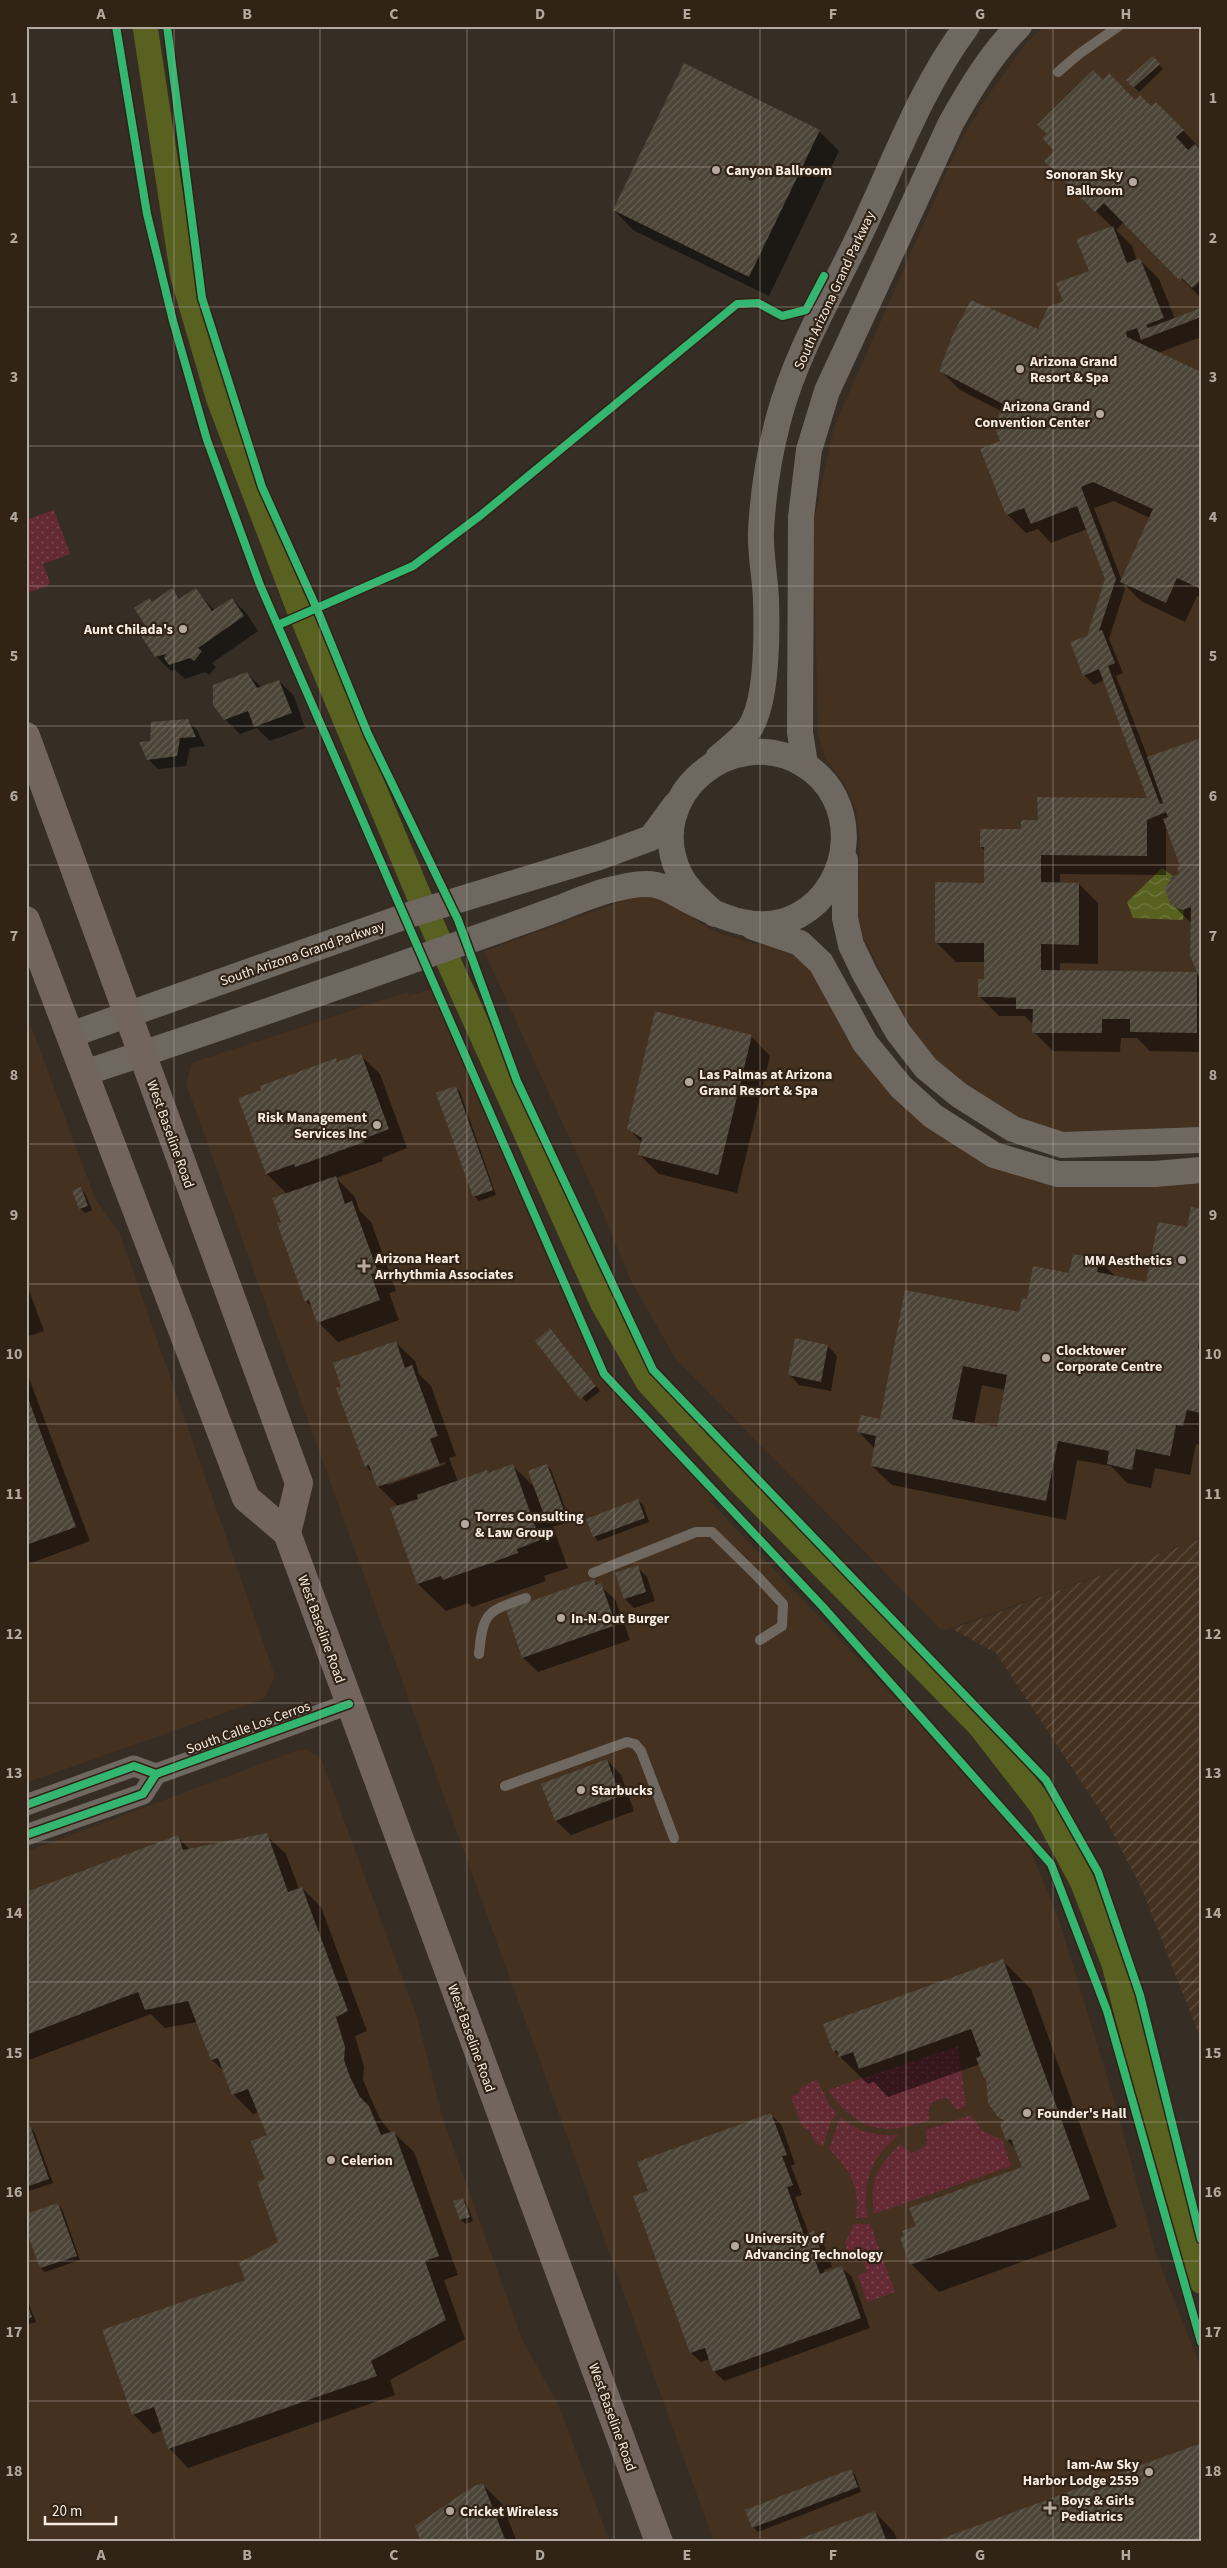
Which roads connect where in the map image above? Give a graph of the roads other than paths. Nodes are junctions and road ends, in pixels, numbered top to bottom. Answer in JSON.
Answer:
{"nodes":[{"id":1,"x":967,"y":26,"type":"edge"},
{"id":2,"x":1019,"y":26,"type":"edge"},
{"id":3,"x":1119,"y":26,"type":"edge"},
{"id":4,"x":1058,"y":72,"type":"dead end"},
{"id":5,"x":26,"y":736,"type":"edge"},
{"id":6,"x":711,"y":765,"type":"junction"},
{"id":7,"x":805,"y":765,"type":"junction"},
{"id":8,"x":685,"y":791,"type":"junction"},
{"id":9,"x":844,"y":849,"type":"junction"},
{"id":10,"x":715,"y":914,"type":"junction"},
{"id":11,"x":26,"y":920,"type":"edge"},
{"id":12,"x":743,"y":924,"type":"junction"},
{"id":13,"x":127,"y":1015,"type":"junction"},
{"id":14,"x":70,"y":1035,"type":"junction"},
{"id":15,"x":141,"y":1055,"type":"junction"},
{"id":16,"x":84,"y":1073,"type":"junction"},
{"id":17,"x":1201,"y":1140,"type":"edge"},
{"id":18,"x":1201,"y":1170,"type":"edge"},
{"id":19,"x":287,"y":1533,"type":"junction"},
{"id":20,"x":593,"y":1573,"type":"dead end"},
{"id":21,"x":526,"y":1598,"type":"dead end"},
{"id":22,"x":760,"y":1640,"type":"dead end"},
{"id":23,"x":479,"y":1654,"type":"dead end"},
{"id":24,"x":349,"y":1704,"type":"junction"},
{"id":25,"x":156,"y":1774,"type":"junction"},
{"id":26,"x":505,"y":1786,"type":"dead end"},
{"id":27,"x":26,"y":1805,"type":"edge"},
{"id":28,"x":26,"y":1835,"type":"edge"},
{"id":29,"x":674,"y":1838,"type":"dead end"},
{"id":30,"x":659,"y":2542,"type":"edge"}],
"edges":[{"from":1,"to":6,"type":"street","name":"South Arizona Grand Parkway"},
{"from":2,"to":7,"type":"street"},
{"from":3,"to":4,"type":"lane"},
{"from":5,"to":13,"type":"main road","name":"West Baseline Road"},
{"from":6,"to":7,"type":"street","name":"South Arizona Grand Parkway"},
{"from":6,"to":8,"type":"street","name":"South Arizona Grand Parkway"},
{"from":7,"to":9,"type":"street","name":"South Arizona Grand Parkway"},
{"from":8,"to":10,"type":"street","name":"South Arizona Grand Parkway"},
{"from":8,"to":13,"type":"street","name":"South Arizona Grand Parkway"},
{"from":9,"to":12,"type":"street","name":"South Arizona Grand Parkway"},
{"from":9,"to":17,"type":"street"},
{"from":10,"to":12,"type":"street","name":"South Arizona Grand Parkway"},
{"from":10,"to":15,"type":"street","name":"South Arizona Grand Parkway"},
{"from":11,"to":14,"type":"main road","name":"West Baseline Road"},
{"from":12,"to":18,"type":"street"},
{"from":13,"to":14,"type":"street","name":"South Arizona Grand Parkway"},
{"from":13,"to":15,"type":"main road","name":"West Baseline Road"},
{"from":14,"to":16,"type":"main road","name":"West Baseline Road"},
{"from":15,"to":16,"type":"street","name":"South Arizona Grand Parkway"},
{"from":15,"to":19,"type":"main road","name":"West Baseline Road"},
{"from":16,"to":19,"type":"main road","name":"West Baseline Road"},
{"from":19,"to":24,"type":"main road","name":"West Baseline Road"},
{"from":20,"to":22,"type":"lane"},
{"from":21,"to":23,"type":"lane"},
{"from":24,"to":25,"type":"street","name":"South Calle Los Cerros"},
{"from":24,"to":30,"type":"main road","name":"West Baseline Road"},
{"from":25,"to":27,"type":"street"},
{"from":25,"to":28,"type":"street"},
{"from":26,"to":29,"type":"lane"}]}
